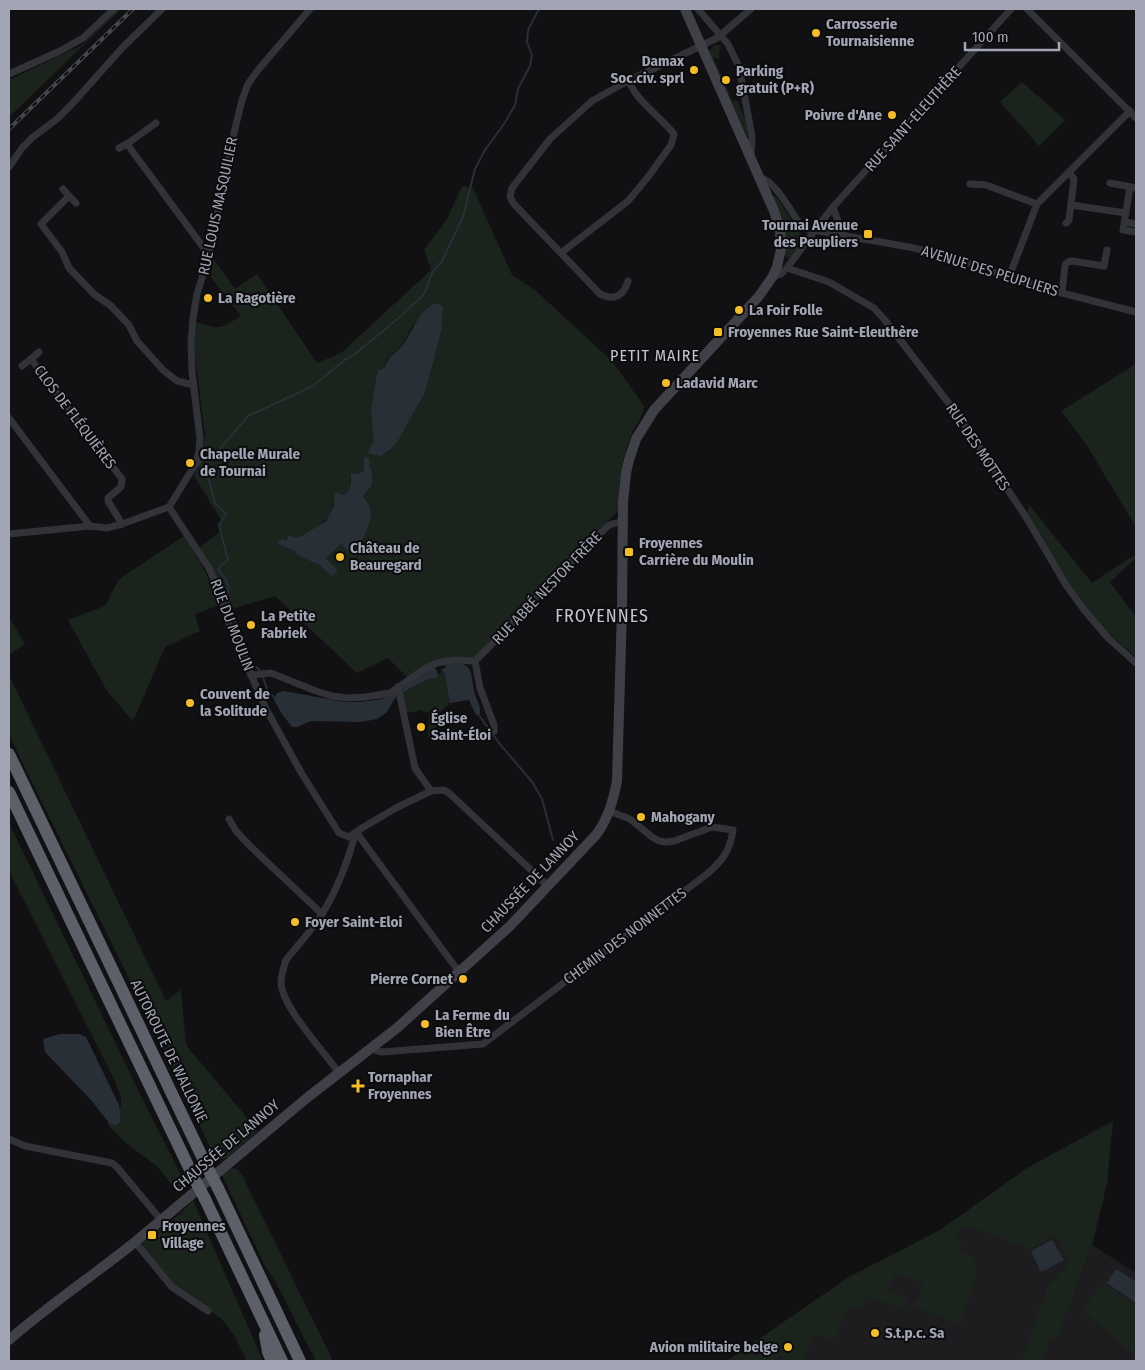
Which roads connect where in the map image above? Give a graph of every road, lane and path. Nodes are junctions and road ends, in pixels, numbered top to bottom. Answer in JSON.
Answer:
{"nodes":[{"id":1,"x":162,"y":9,"type":"edge"},
{"id":2,"x":310,"y":9,"type":"edge"},
{"id":3,"x":685,"y":9,"type":"edge"},
{"id":4,"x":698,"y":9,"type":"edge"},
{"id":5,"x":751,"y":9,"type":"edge"},
{"id":6,"x":1011,"y":9,"type":"edge"},
{"id":7,"x":1027,"y":9,"type":"edge"},
{"id":8,"x":110,"y":10,"type":"edge"},
{"id":9,"x":721,"y":35,"type":"junction"},
{"id":10,"x":701,"y":46,"type":"junction"},
{"id":11,"x":9,"y":74,"type":"edge"},
{"id":12,"x":629,"y":81,"type":"junction"},
{"id":13,"x":1130,"y":111,"type":"junction"},
{"id":14,"x":1136,"y":118,"type":"edge"},
{"id":15,"x":156,"y":123,"type":"dead end"},
{"id":16,"x":127,"y":144,"type":"junction"},
{"id":17,"x":119,"y":148,"type":"dead end"},
{"id":18,"x":751,"y":158,"type":"junction"},
{"id":19,"x":9,"y":166,"type":"edge"},
{"id":20,"x":1069,"y":172,"type":"junction"},
{"id":21,"x":759,"y":177,"type":"junction"},
{"id":22,"x":1110,"y":183,"type":"dead end"},
{"id":23,"x":970,"y":184,"type":"dead end"},
{"id":24,"x":1133,"y":188,"type":"edge"},
{"id":25,"x":63,"y":189,"type":"dead end"},
{"id":26,"x":70,"y":196,"type":"junction"},
{"id":27,"x":76,"y":203,"type":"dead end"},
{"id":28,"x":1037,"y":204,"type":"junction"},
{"id":29,"x":1071,"y":205,"type":"junction"},
{"id":30,"x":833,"y":207,"type":"junction"},
{"id":31,"x":1126,"y":213,"type":"junction"},
{"id":32,"x":1125,"y":222,"type":"junction"},
{"id":33,"x":1066,"y":224,"type":"dead end"},
{"id":34,"x":1136,"y":224,"type":"edge"},
{"id":35,"x":814,"y":230,"type":"junction"},
{"id":36,"x":1136,"y":232,"type":"edge"},
{"id":37,"x":843,"y":235,"type":"junction"},
{"id":38,"x":1107,"y":250,"type":"dead end"},
{"id":39,"x":561,"y":253,"type":"junction"},
{"id":40,"x":210,"y":255,"type":"junction"},
{"id":41,"x":788,"y":268,"type":"junction"},
{"id":42,"x":773,"y":276,"type":"junction"},
{"id":43,"x":1009,"y":277,"type":"junction"},
{"id":44,"x":628,"y":281,"type":"dead end"},
{"id":45,"x":1062,"y":293,"type":"junction"},
{"id":46,"x":1136,"y":312,"type":"edge"},
{"id":47,"x":39,"y":352,"type":"dead end"},
{"id":48,"x":31,"y":359,"type":"junction"},
{"id":49,"x":22,"y":366,"type":"dead end"},
{"id":50,"x":194,"y":385,"type":"junction"},
{"id":51,"x":9,"y":418,"type":"edge"},
{"id":52,"x":169,"y":508,"type":"junction"},
{"id":53,"x":623,"y":521,"type":"junction"},
{"id":54,"x":122,"y":524,"type":"junction"},
{"id":55,"x":90,"y":526,"type":"junction"},
{"id":56,"x":9,"y":534,"type":"edge"},
{"id":57,"x":475,"y":661,"type":"junction"},
{"id":58,"x":1136,"y":663,"type":"edge"},
{"id":59,"x":258,"y":674,"type":"junction"},
{"id":60,"x":399,"y":691,"type":"junction"},
{"id":61,"x":494,"y":731,"type":"dead end"},
{"id":62,"x":9,"y":754,"type":"edge"},
{"id":63,"x":431,"y":791,"type":"junction"},
{"id":64,"x":9,"y":792,"type":"edge"},
{"id":65,"x":610,"y":811,"type":"junction"},
{"id":66,"x":229,"y":819,"type":"dead end"},
{"id":67,"x":356,"y":832,"type":"junction"},
{"id":68,"x":548,"y":886,"type":"junction"},
{"id":69,"x":322,"y":914,"type":"junction"},
{"id":70,"x":459,"y":972,"type":"junction"},
{"id":71,"x":373,"y":1047,"type":"junction"},
{"id":72,"x":339,"y":1073,"type":"junction"},
{"id":73,"x":9,"y":1139,"type":"edge"},
{"id":74,"x":161,"y":1220,"type":"junction"},
{"id":75,"x":135,"y":1242,"type":"junction"},
{"id":76,"x":208,"y":1311,"type":"dead end"},
{"id":77,"x":261,"y":1318,"type":"junction"},
{"id":78,"x":9,"y":1340,"type":"edge"},
{"id":79,"x":272,"y":1361,"type":"edge"},
{"id":80,"x":282,"y":1361,"type":"edge"},
{"id":81,"x":300,"y":1361,"type":"edge"}],
"edges":[{"from":1,"to":19,"type":"street"},
{"from":2,"to":40,"type":"street","name":"RUE LOUIS MASQUILIER"},
{"from":3,"to":10,"type":"main road","name":"CHAUSSÉE DE LANNOY"},
{"from":4,"to":9,"type":"street"},
{"from":5,"to":9,"type":"street"},
{"from":6,"to":30,"type":"street","name":"RUE SAINT-ELEUTHÈRE"},
{"from":7,"to":13,"type":"street"},
{"from":8,"to":11,"type":"street"},
{"from":9,"to":10,"type":"street"},
{"from":9,"to":18,"type":"street"},
{"from":10,"to":12,"type":"street"},
{"from":10,"to":18,"type":"main road","name":"CHAUSSÉE DE LANNOY"},
{"from":12,"to":39,"type":"street"},
{"from":12,"to":39,"type":"street"},
{"from":13,"to":14,"type":"street"},
{"from":13,"to":20,"type":"street"},
{"from":15,"to":16,"type":"street"},
{"from":16,"to":17,"type":"street"},
{"from":16,"to":40,"type":"street"},
{"from":18,"to":21,"type":"main road","name":"CHAUSSÉE DE LANNOY"},
{"from":20,"to":28,"type":"street"},
{"from":20,"to":29,"type":"street"},
{"from":21,"to":35,"type":"street","name":"AVENUE DES PEUPLIERS"},
{"from":21,"to":42,"type":"main road","name":"CHAUSSÉE DE LANNOY"},
{"from":22,"to":24,"type":"street"},
{"from":23,"to":28,"type":"street"},
{"from":24,"to":31,"type":"street"},
{"from":25,"to":26,"type":"street"},
{"from":26,"to":27,"type":"street"},
{"from":26,"to":50,"type":"street"},
{"from":28,"to":43,"type":"street"},
{"from":29,"to":31,"type":"street"},
{"from":29,"to":33,"type":"street"},
{"from":30,"to":35,"type":"street","name":"RUE SAINT-ELEUTHÈRE"},
{"from":30,"to":37,"type":"street"},
{"from":31,"to":32,"type":"street"},
{"from":32,"to":34,"type":"street"},
{"from":32,"to":36,"type":"street"},
{"from":35,"to":37,"type":"street","name":"AVENUE DES PEUPLIERS"},
{"from":35,"to":41,"type":"street","name":"RUE SAINT-ELEUTHÈRE"},
{"from":37,"to":43,"type":"street","name":"AVENUE DES PEUPLIERS"},
{"from":38,"to":45,"type":"street"},
{"from":39,"to":44,"type":"street"},
{"from":40,"to":50,"type":"street","name":"RUE LOUIS MASQUILIER"},
{"from":41,"to":42,"type":"street"},
{"from":41,"to":58,"type":"street","name":"RUE DES MOTTES"},
{"from":42,"to":53,"type":"main road","name":"CHAUSSÉE DE LANNOY"},
{"from":43,"to":45,"type":"street","name":"AVENUE DES PEUPLIERS"},
{"from":45,"to":46,"type":"street","name":"AVENUE DES PEUPLIERS"},
{"from":47,"to":48,"type":"street","name":"CLOS DE FLÉQUIÈRES"},
{"from":48,"to":49,"type":"street","name":"CLOS DE FLÉQUIÈRES"},
{"from":48,"to":54,"type":"street","name":"CLOS DE FLÉQUIÈRES"},
{"from":50,"to":52,"type":"street","name":"RUE LOUIS MASQUILIER"},
{"from":51,"to":55,"type":"street"},
{"from":52,"to":54,"type":"street"},
{"from":52,"to":59,"type":"street","name":"RUE DU MOULIN"},
{"from":53,"to":57,"type":"street","name":"RUE ABBÉ NESTOR FRÈRE"},
{"from":53,"to":65,"type":"main road","name":"CHAUSSÉE DE LANNOY"},
{"from":54,"to":55,"type":"street"},
{"from":55,"to":56,"type":"street"},
{"from":57,"to":60,"type":"street"},
{"from":57,"to":61,"type":"street"},
{"from":59,"to":60,"type":"street"},
{"from":59,"to":67,"type":"street","name":"RUE DU MOULIN"},
{"from":60,"to":63,"type":"street"},
{"from":62,"to":81,"type":"highway","name":"AUTOROUTE DE WALLONIE","bridge":true},
{"from":63,"to":67,"type":"street"},
{"from":63,"to":68,"type":"street"},
{"from":64,"to":77,"type":"highway","bridge":true},
{"from":65,"to":68,"type":"main road","name":"CHAUSSÉE DE LANNOY"},
{"from":65,"to":71,"type":"street","name":"CHEMIN DES NONNETTES"},
{"from":66,"to":69,"type":"street"},
{"from":67,"to":69,"type":"street"},
{"from":67,"to":70,"type":"street"},
{"from":68,"to":70,"type":"main road","name":"CHAUSSÉE DE LANNOY"},
{"from":69,"to":72,"type":"street"},
{"from":70,"to":71,"type":"main road","name":"CHAUSSÉE DE LANNOY"},
{"from":71,"to":72,"type":"main road","name":"CHAUSSÉE DE LANNOY"},
{"from":72,"to":74,"type":"main road","name":"CHAUSSÉE DE LANNOY"},
{"from":73,"to":74,"type":"street"},
{"from":74,"to":75,"type":"main road","name":"CHAUSSÉE DE LANNOY"},
{"from":75,"to":76,"type":"street"},
{"from":75,"to":78,"type":"main road","name":"CHAUSSÉE DE LANNOY"},
{"from":77,"to":79,"type":"highway"},
{"from":77,"to":80,"type":"highway"}]}
